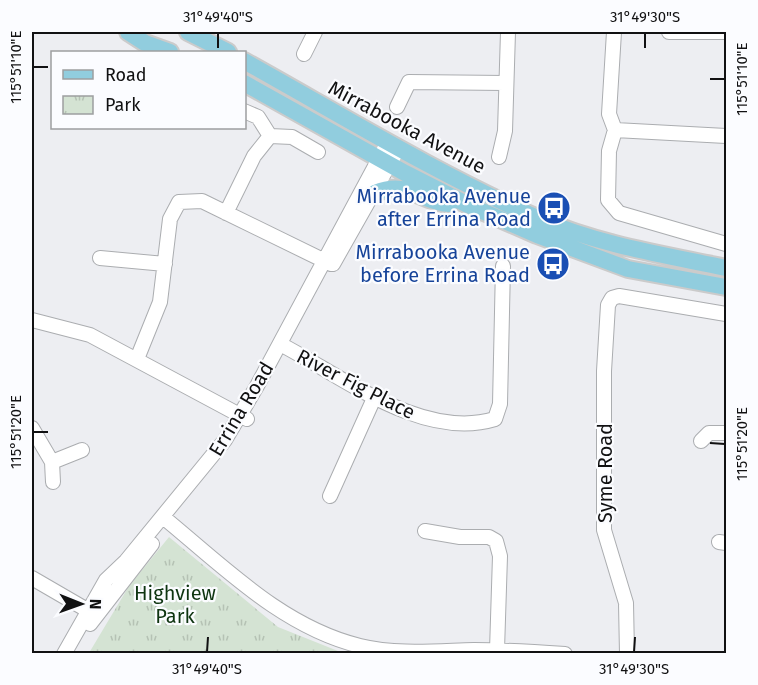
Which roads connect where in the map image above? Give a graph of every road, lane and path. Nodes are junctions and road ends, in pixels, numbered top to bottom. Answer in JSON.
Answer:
{"nodes":[{"id":1,"x":128,"y":32,"type":"edge"},
{"id":2,"x":188,"y":32,"type":"edge"},
{"id":3,"x":315,"y":32,"type":"edge"},
{"id":4,"x":508,"y":32,"type":"edge"},
{"id":5,"x":614,"y":32,"type":"edge"},
{"id":6,"x":669,"y":32,"type":"edge"},
{"id":7,"x":726,"y":33,"type":"edge"},
{"id":8,"x":167,"y":51,"type":"edge"},
{"id":9,"x":226,"y":51,"type":"edge"},
{"id":10,"x":304,"y":54,"type":"dead end"},
{"id":11,"x":246,"y":63,"type":"edge"},
{"id":12,"x":505,"y":83,"type":"junction"},
{"id":13,"x":246,"y":84,"type":"edge"},
{"id":14,"x":397,"y":107,"type":"dead end"},
{"id":15,"x":246,"y":112,"type":"edge"},
{"id":16,"x":615,"y":130,"type":"junction"},
{"id":17,"x":270,"y":136,"type":"junction"},
{"id":18,"x":726,"y":136,"type":"edge"},
{"id":19,"x":393,"y":146,"type":"junction"},
{"id":20,"x":318,"y":152,"type":"dead end"},
{"id":21,"x":499,"y":157,"type":"dead end"},
{"id":22,"x":385,"y":162,"type":"junction"},
{"id":23,"x":375,"y":193,"type":"junction"},
{"id":24,"x":468,"y":205,"type":"junction"},
{"id":25,"x":226,"y":213,"type":"junction"},
{"id":26,"x":726,"y":244,"type":"edge"},
{"id":27,"x":100,"y":258,"type":"dead end"},
{"id":28,"x":329,"y":263,"type":"junction"},
{"id":29,"x":165,"y":264,"type":"junction"},
{"id":30,"x":503,"y":266,"type":"dead end"},
{"id":31,"x":726,"y":268,"type":"edge"},
{"id":32,"x":726,"y":287,"type":"edge"},
{"id":33,"x":726,"y":314,"type":"edge"},
{"id":34,"x":32,"y":320,"type":"edge"},
{"id":35,"x":284,"y":346,"type":"junction"},
{"id":36,"x":137,"y":359,"type":"junction"},
{"id":37,"x":375,"y":396,"type":"junction"},
{"id":38,"x":243,"y":417,"type":"junction"},
{"id":39,"x":32,"y":428,"type":"edge"},
{"id":40,"x":726,"y":434,"type":"edge"},
{"id":41,"x":701,"y":441,"type":"dead end"},
{"id":42,"x":82,"y":450,"type":"dead end"},
{"id":43,"x":52,"y":462,"type":"junction"},
{"id":44,"x":53,"y":482,"type":"dead end"},
{"id":45,"x":330,"y":496,"type":"dead end"},
{"id":46,"x":166,"y":519,"type":"junction"},
{"id":47,"x":424,"y":531,"type":"dead end"},
{"id":48,"x":32,"y":578,"type":"edge"},
{"id":49,"x":92,"y":612,"type":"junction"},
{"id":50,"x":497,"y":650,"type":"junction"},
{"id":51,"x":558,"y":653,"type":"edge"},
{"id":52,"x":64,"y":654,"type":"edge"},
{"id":53,"x":74,"y":654,"type":"edge"},
{"id":54,"x":565,"y":654,"type":"edge"},
{"id":55,"x":627,"y":654,"type":"edge"}],
"edges":[{"from":1,"to":8,"type":"main road"},
{"from":2,"to":9,"type":"main road"},
{"from":3,"to":10,"type":"street"},
{"from":4,"to":12,"type":"street"},
{"from":5,"to":16,"type":"street"},
{"from":6,"to":7,"type":"street"},
{"from":11,"to":19,"type":"main road","name":"Mirrabooka Avenue"},
{"from":12,"to":14,"type":"street"},
{"from":12,"to":21,"type":"street"},
{"from":13,"to":22,"type":"main road","name":"Mirrabooka Avenue"},
{"from":15,"to":17,"type":"street"},
{"from":16,"to":18,"type":"street"},
{"from":16,"to":26,"type":"street"},
{"from":17,"to":20,"type":"street"},
{"from":17,"to":25,"type":"street"},
{"from":19,"to":22,"type":"street","name":"Errina Road"},
{"from":19,"to":31,"type":"main road","name":"Mirrabooka Avenue"},
{"from":22,"to":23,"type":"street","name":"Errina Road"},
{"from":22,"to":24,"type":"main road","name":"Mirrabooka Avenue"},
{"from":22,"to":28,"type":"street","name":"Errina Road"},
{"from":23,"to":24,"type":"main road"},
{"from":23,"to":28,"type":"street","name":"Errina Road"},
{"from":24,"to":32,"type":"main road","name":"Mirrabooka Avenue"},
{"from":25,"to":28,"type":"street"},
{"from":25,"to":29,"type":"street"},
{"from":27,"to":29,"type":"street"},
{"from":28,"to":35,"type":"street","name":"Errina Road"},
{"from":29,"to":36,"type":"street"},
{"from":30,"to":37,"type":"street","name":"River Fig Place"},
{"from":33,"to":55,"type":"street","name":"Syme Road"},
{"from":34,"to":36,"type":"street"},
{"from":35,"to":37,"type":"street","name":"River Fig Place"},
{"from":35,"to":38,"type":"street","name":"Errina Road"},
{"from":36,"to":38,"type":"street"},
{"from":37,"to":45,"type":"street"},
{"from":38,"to":46,"type":"street","name":"Errina Road"},
{"from":39,"to":43,"type":"street"},
{"from":40,"to":41,"type":"street"},
{"from":42,"to":43,"type":"street"},
{"from":43,"to":44,"type":"street"},
{"from":46,"to":49,"type":"street","name":"Errina Road"},
{"from":46,"to":50,"type":"street"},
{"from":47,"to":50,"type":"street"},
{"from":48,"to":49,"type":"street"},
{"from":49,"to":52,"type":"street","name":"Errina Road"},
{"from":49,"to":53,"type":"street","name":"Errina Road"},
{"from":50,"to":51,"type":"street"},
{"from":51,"to":54,"type":"street"}]}
